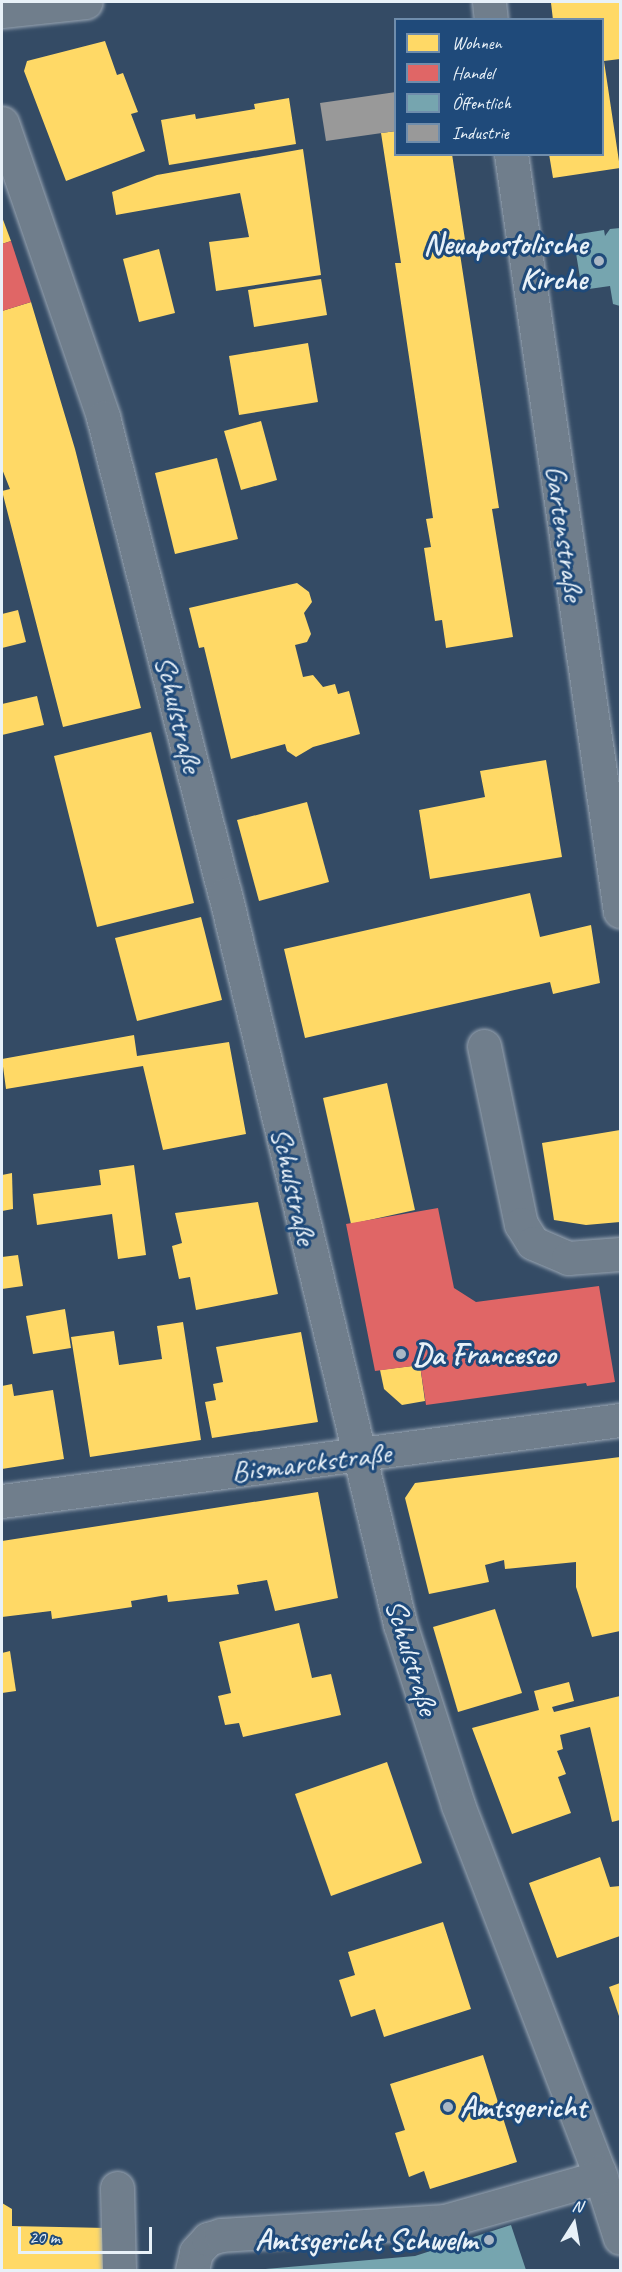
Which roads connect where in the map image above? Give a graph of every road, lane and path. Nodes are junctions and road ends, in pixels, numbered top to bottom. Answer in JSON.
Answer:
{"nodes":[{"id":1,"x":86,"y":2,"type":"edge"},
{"id":2,"x":489,"y":2,"type":"edge"},
{"id":3,"x":2,"y":11,"type":"edge"},
{"id":4,"x":491,"y":18,"type":"edge"},
{"id":5,"x":2,"y":123,"type":"edge"},
{"id":6,"x":511,"y":156,"type":"edge"},
{"id":7,"x":612,"y":802,"type":"edge"},
{"id":8,"x":621,"y":910,"type":"edge"},
{"id":9,"x":484,"y":1046,"type":"dead end"},
{"id":10,"x":621,"y":1254,"type":"edge"},
{"id":11,"x":621,"y":1420,"type":"edge"},
{"id":12,"x":358,"y":1456,"type":"junction"},
{"id":13,"x":2,"y":1501,"type":"edge"},
{"id":14,"x":601,"y":2177,"type":"junction"},
{"id":15,"x":117,"y":2188,"type":"dead end"},
{"id":16,"x":621,"y":2238,"type":"edge"},
{"id":17,"x":119,"y":2271,"type":"edge"},
{"id":18,"x":192,"y":2271,"type":"edge"}],
"edges":[{"from":1,"to":3,"type":"street"},
{"from":2,"to":4,"type":"street"},
{"from":5,"to":12,"type":"street","name":"Schulstraße"},
{"from":6,"to":7,"type":"street","name":"Gartenstraße"},
{"from":7,"to":8,"type":"street","name":"Gartenstraße"},
{"from":9,"to":10,"type":"street"},
{"from":11,"to":12,"type":"street","name":"Bismarckstraße"},
{"from":12,"to":13,"type":"street","name":"Bismarckstraße"},
{"from":12,"to":14,"type":"street","name":"Schulstraße"},
{"from":14,"to":16,"type":"street","name":"Schulstraße"},
{"from":14,"to":18,"type":"street"},
{"from":15,"to":17,"type":"street"}]}
